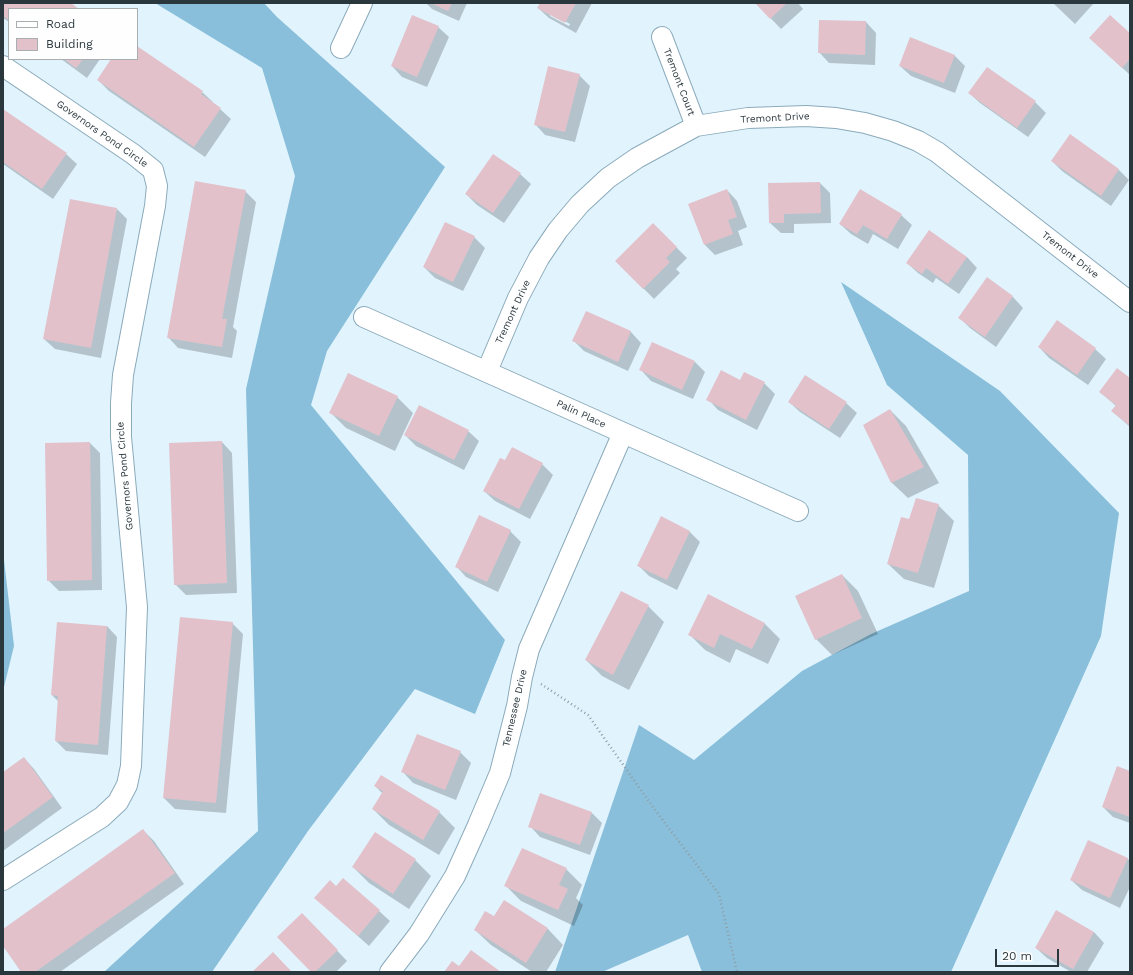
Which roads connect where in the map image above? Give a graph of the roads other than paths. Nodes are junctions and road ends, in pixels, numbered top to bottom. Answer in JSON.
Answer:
{"nodes":[{"id":1,"x":362,"y":3,"type":"edge"},
{"id":2,"x":662,"y":37,"type":"dead end"},
{"id":3,"x":341,"y":48,"type":"dead end"},
{"id":4,"x":3,"y":66,"type":"edge"},
{"id":5,"x":696,"y":126,"type":"junction"},
{"id":6,"x":1130,"y":302,"type":"edge"},
{"id":7,"x":364,"y":317,"type":"dead end"},
{"id":8,"x":487,"y":371,"type":"junction"},
{"id":9,"x":622,"y":433,"type":"junction"},
{"id":10,"x":798,"y":511,"type":"dead end"},
{"id":11,"x":3,"y":880,"type":"edge"},
{"id":12,"x":390,"y":972,"type":"edge"}],
"edges":[{"from":1,"to":3,"type":"street"},
{"from":2,"to":5,"type":"street","name":"Tremont Court"},
{"from":4,"to":11,"type":"street","name":"Governors Pond Circle"},
{"from":5,"to":6,"type":"street","name":"Tremont Drive"},
{"from":5,"to":8,"type":"street","name":"Tremont Drive"},
{"from":7,"to":8,"type":"street","name":"Palin Place"},
{"from":8,"to":9,"type":"street","name":"Palin Place"},
{"from":9,"to":10,"type":"street","name":"Palin Place"},
{"from":9,"to":12,"type":"street","name":"Tennessee Drive"}]}
